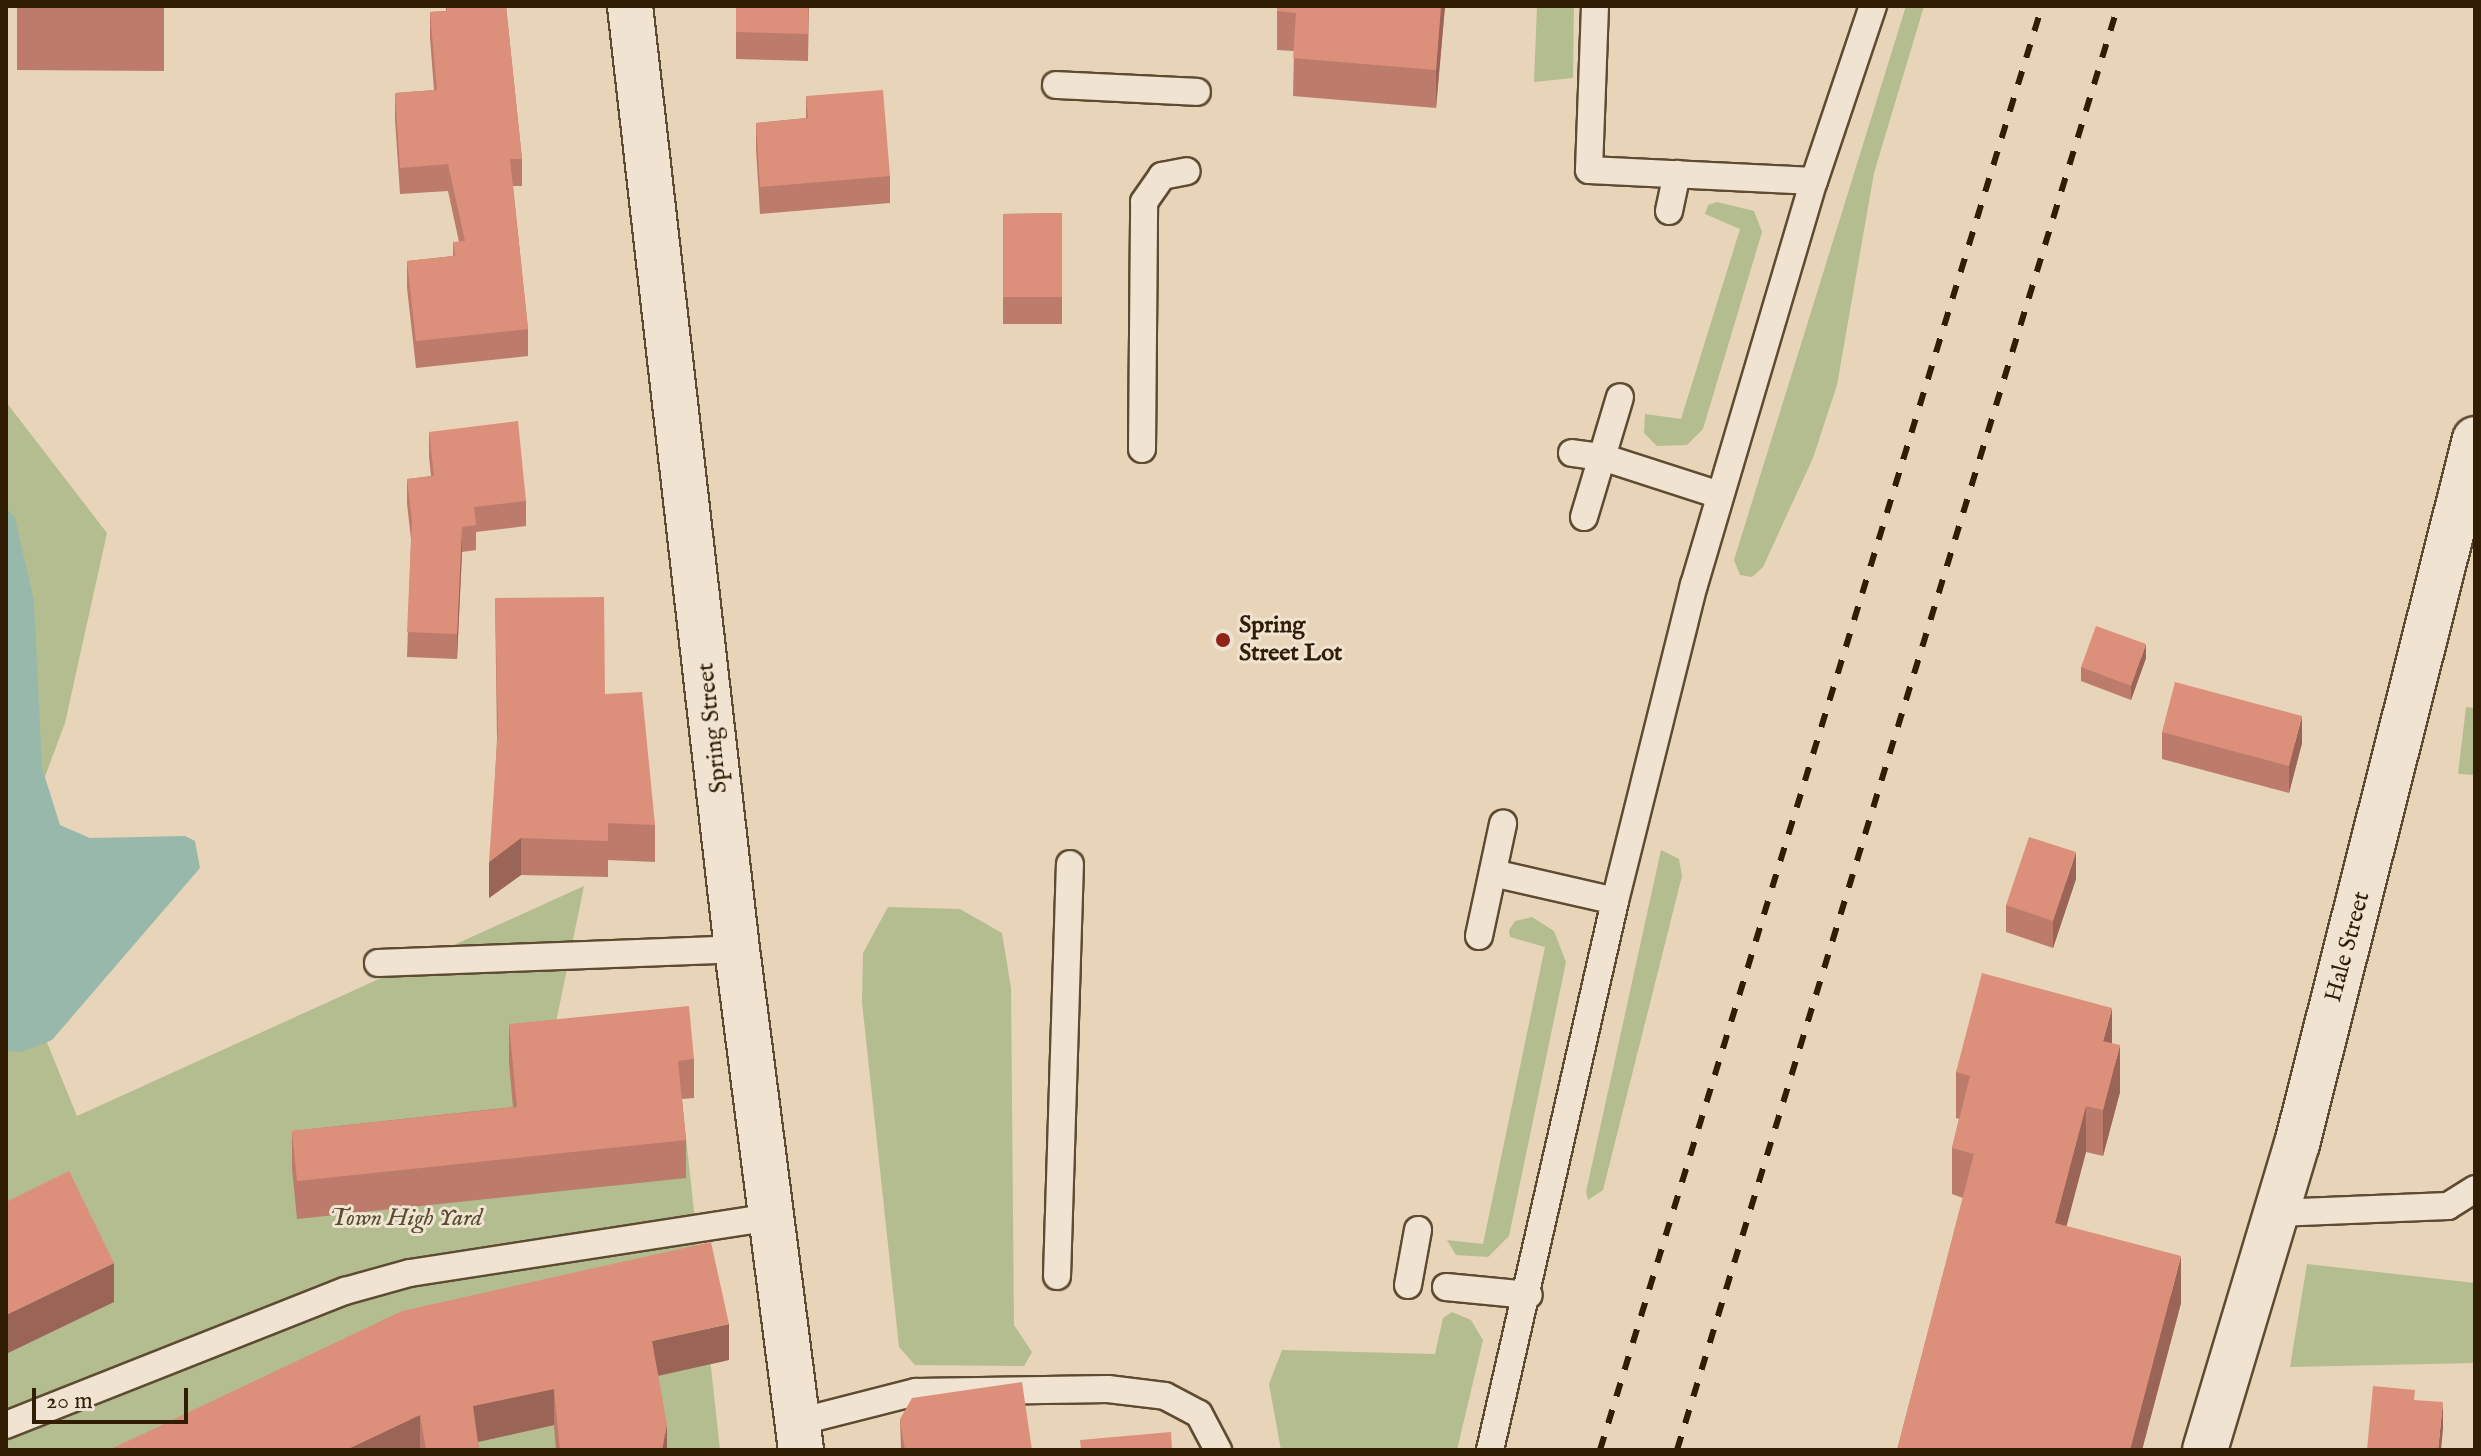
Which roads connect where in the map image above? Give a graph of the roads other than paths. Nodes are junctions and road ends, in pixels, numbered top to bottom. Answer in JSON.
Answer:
{"nodes":[{"id":1,"x":630,"y":6,"type":"edge"},
{"id":2,"x":1595,"y":6,"type":"edge"},
{"id":3,"x":1873,"y":6,"type":"edge"},
{"id":4,"x":1056,"y":85,"type":"dead end"},
{"id":5,"x":1197,"y":92,"type":"dead end"},
{"id":6,"x":1187,"y":171,"type":"dead end"},
{"id":7,"x":1677,"y":174,"type":"junction"},
{"id":8,"x":1814,"y":181,"type":"junction"},
{"id":9,"x":1669,"y":211,"type":"dead end"},
{"id":10,"x":1620,"y":397,"type":"dead end"},
{"id":11,"x":2475,"y":439,"type":"edge"},
{"id":12,"x":1142,"y":449,"type":"dead end"},
{"id":13,"x":1572,"y":453,"type":"dead end"},
{"id":14,"x":1602,"y":457,"type":"junction"},
{"id":15,"x":1720,"y":495,"type":"junction"},
{"id":16,"x":1584,"y":517,"type":"dead end"},
{"id":17,"x":1503,"y":824,"type":"dead end"},
{"id":18,"x":1070,"y":864,"type":"dead end"},
{"id":19,"x":1493,"y":873,"type":"junction"},
{"id":20,"x":1615,"y":901,"type":"junction"},
{"id":21,"x":1479,"y":936,"type":"dead end"},
{"id":22,"x":737,"y":949,"type":"junction"},
{"id":23,"x":378,"y":963,"type":"dead end"},
{"id":24,"x":2475,"y":1189,"type":"edge"},
{"id":25,"x":2276,"y":1213,"type":"junction"},
{"id":26,"x":771,"y":1217,"type":"junction"},
{"id":27,"x":1418,"y":1230,"type":"dead end"},
{"id":28,"x":1057,"y":1276,"type":"dead end"},
{"id":29,"x":1408,"y":1285,"type":"dead end"},
{"id":30,"x":1446,"y":1287,"type":"dead end"},
{"id":31,"x":1529,"y":1295,"type":"junction"},
{"id":32,"x":6,"y":1425,"type":"edge"},
{"id":33,"x":799,"y":1436,"type":"edge"},
{"id":34,"x":1218,"y":1450,"type":"edge"},
{"id":35,"x":1490,"y":1450,"type":"edge"},
{"id":36,"x":2205,"y":1450,"type":"edge"}],
"edges":[{"from":1,"to":22,"type":"street","name":"Spring Street"},
{"from":2,"to":7,"type":"lane"},
{"from":3,"to":8,"type":"lane"},
{"from":4,"to":5,"type":"lane"},
{"from":6,"to":12,"type":"lane"},
{"from":7,"to":8,"type":"lane"},
{"from":7,"to":9,"type":"lane"},
{"from":8,"to":15,"type":"lane"},
{"from":10,"to":14,"type":"lane"},
{"from":11,"to":25,"type":"street","name":"Hale Street"},
{"from":13,"to":14,"type":"lane"},
{"from":14,"to":15,"type":"lane"},
{"from":14,"to":16,"type":"lane"},
{"from":15,"to":20,"type":"lane"},
{"from":17,"to":19,"type":"lane"},
{"from":18,"to":28,"type":"lane"},
{"from":19,"to":20,"type":"lane"},
{"from":19,"to":21,"type":"lane"},
{"from":20,"to":31,"type":"lane"},
{"from":22,"to":23,"type":"lane"},
{"from":22,"to":26,"type":"street","name":"Spring Street"},
{"from":24,"to":25,"type":"lane"},
{"from":25,"to":36,"type":"street","name":"Hale Street"},
{"from":26,"to":32,"type":"lane"},
{"from":26,"to":33,"type":"street","name":"Spring Street"},
{"from":27,"to":29,"type":"lane"},
{"from":30,"to":31,"type":"lane"},
{"from":31,"to":35,"type":"lane"},
{"from":33,"to":34,"type":"lane"}]}
